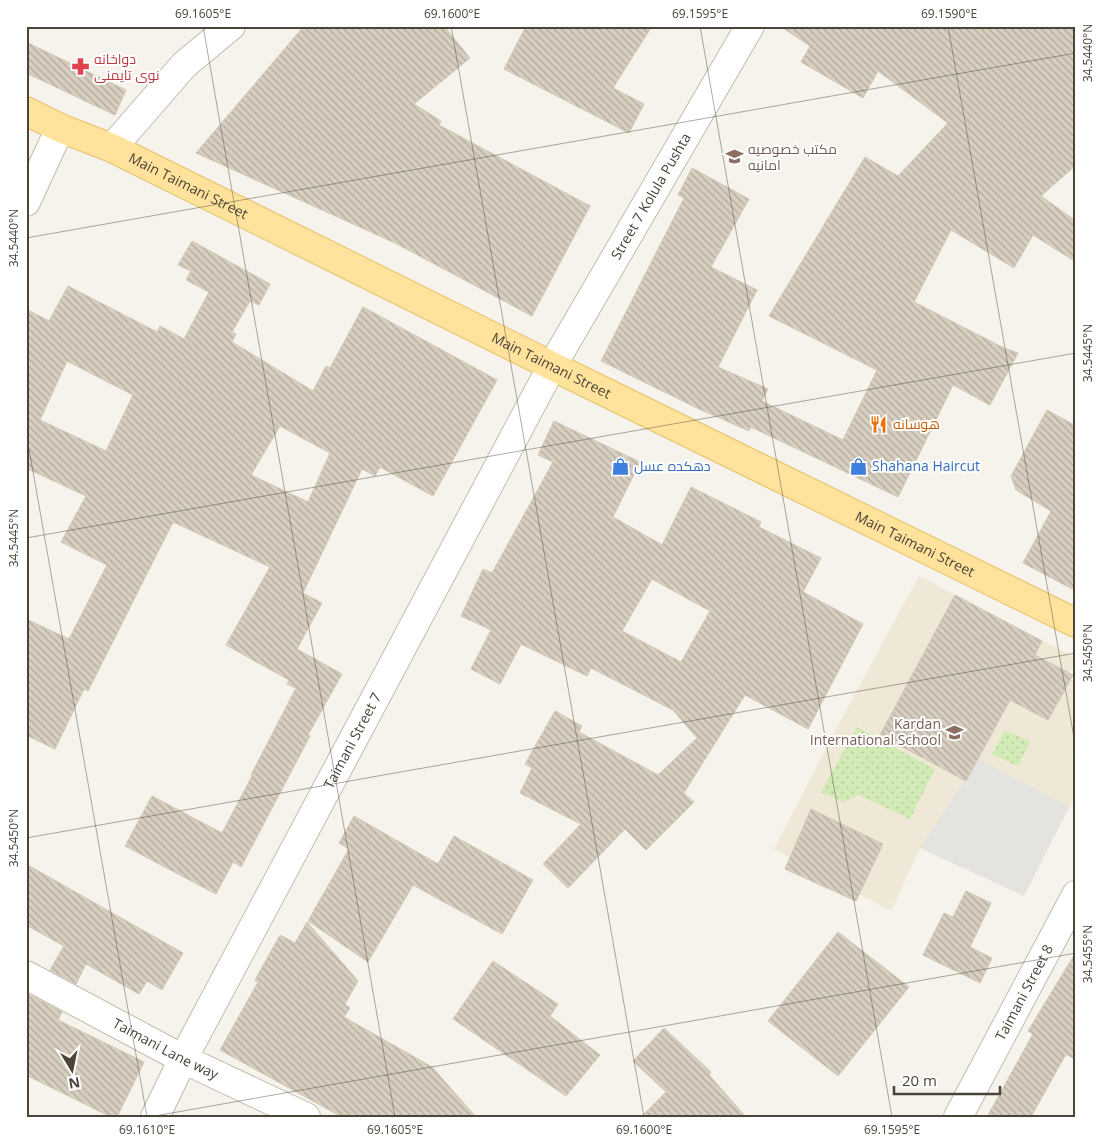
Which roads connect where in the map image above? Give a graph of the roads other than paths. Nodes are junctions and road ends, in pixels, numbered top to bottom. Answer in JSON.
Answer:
{"nodes":[{"id":1,"x":232,"y":26,"type":"edge"},
{"id":2,"x":750,"y":26,"type":"edge"},
{"id":3,"x":26,"y":111,"type":"edge"},
{"id":4,"x":60,"y":128,"type":"junction"},
{"id":5,"x":112,"y":148,"type":"junction"},
{"id":6,"x":26,"y":202,"type":"edge"},
{"id":7,"x":552,"y":366,"type":"junction"},
{"id":8,"x":1076,"y":622,"type":"edge"},
{"id":9,"x":1076,"y":895,"type":"edge"},
{"id":10,"x":26,"y":975,"type":"edge"},
{"id":11,"x":183,"y":1059,"type":"junction"},
{"id":12,"x":154,"y":1117,"type":"edge"},
{"id":13,"x":306,"y":1117,"type":"edge"},
{"id":14,"x":958,"y":1117,"type":"edge"}],
"edges":[{"from":1,"to":5,"type":"street"},
{"from":2,"to":7,"type":"street","name":"Street 7 Kolula Pushta"},
{"from":3,"to":4,"type":"main road","name":"Main Taimani Street"},
{"from":4,"to":5,"type":"main road","name":"Main Taimani Street"},
{"from":4,"to":6,"type":"street"},
{"from":5,"to":7,"type":"main road","name":"Main Taimani Street"},
{"from":7,"to":8,"type":"main road","name":"Main Taimani Street"},
{"from":7,"to":11,"type":"street","name":"Taimani Street 7"},
{"from":9,"to":14,"type":"street","name":"Taimani Street 8"},
{"from":10,"to":11,"type":"street","name":"Taimani Lane way"},
{"from":11,"to":12,"type":"street","name":"Taimani Street 7"},
{"from":11,"to":13,"type":"street","name":"Taimani Lane way"}]}
